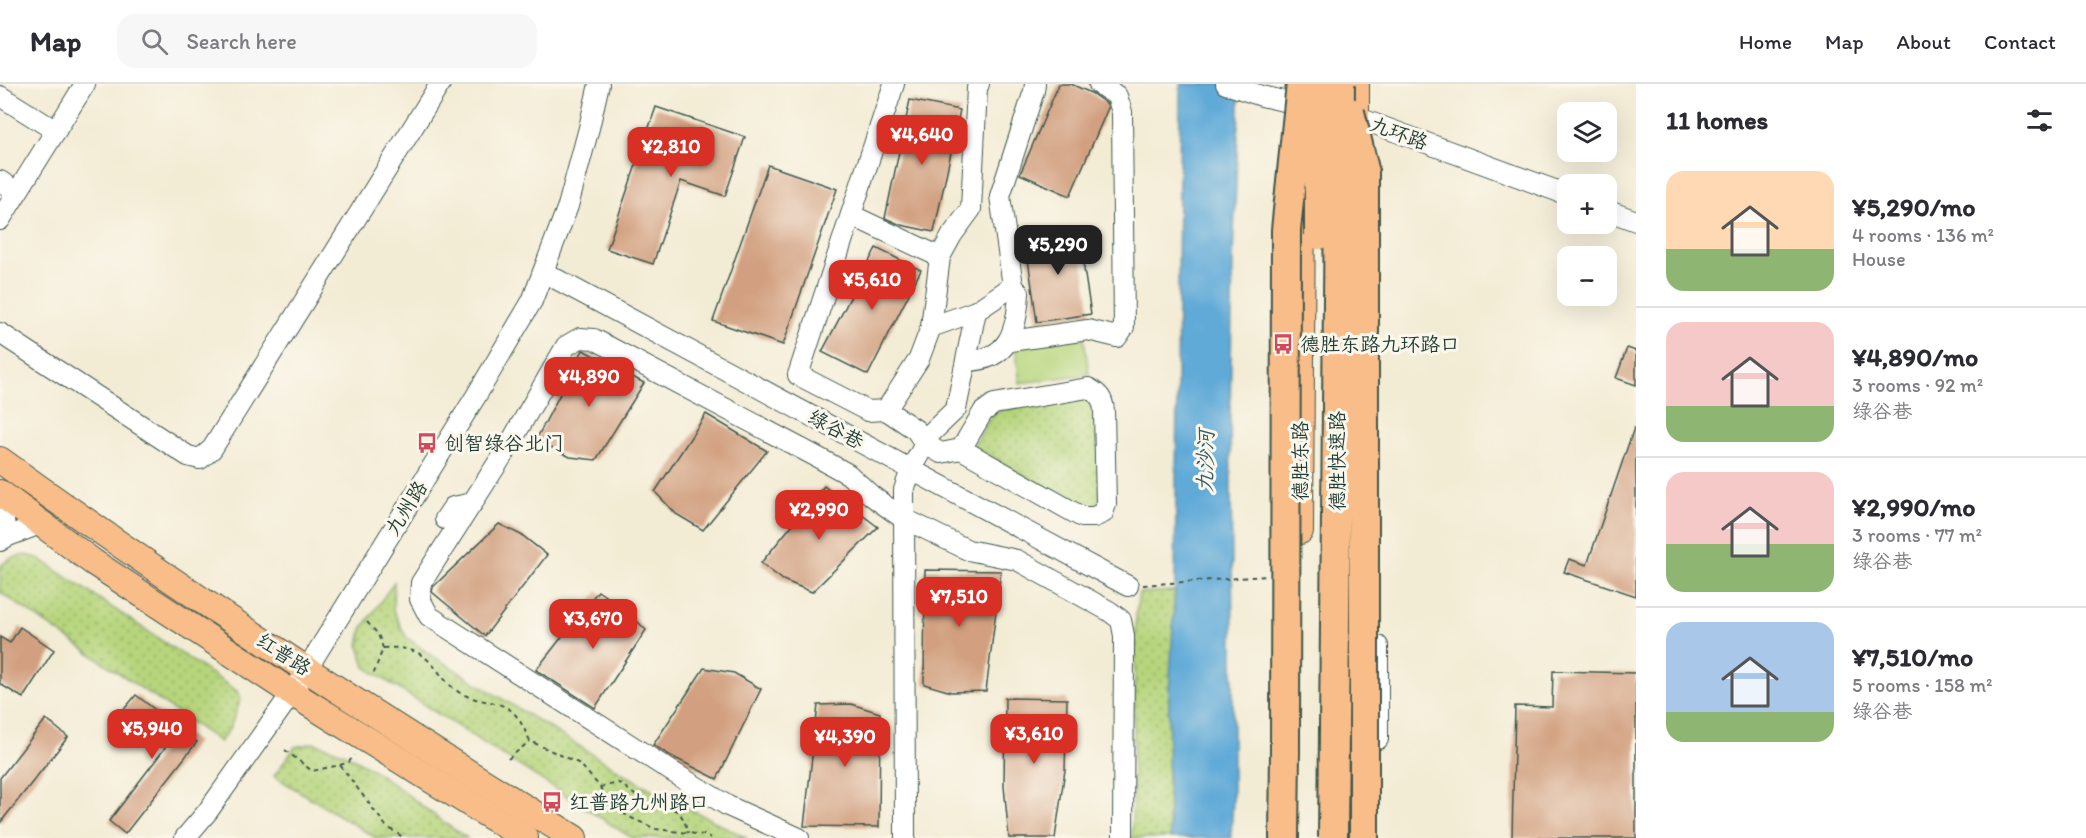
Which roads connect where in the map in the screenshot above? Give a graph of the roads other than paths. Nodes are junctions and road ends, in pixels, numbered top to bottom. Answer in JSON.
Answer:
{"nodes":[{"id":1,"x":85,"y":84,"type":"edge"},
{"id":2,"x":440,"y":84,"type":"edge"},
{"id":3,"x":599,"y":84,"type":"edge"},
{"id":4,"x":894,"y":84,"type":"edge"},
{"id":5,"x":979,"y":84,"type":"edge"},
{"id":6,"x":1035,"y":84,"type":"edge"},
{"id":7,"x":1099,"y":84,"type":"edge"},
{"id":8,"x":1226,"y":84,"type":"edge"},
{"id":9,"x":1342,"y":84,"type":"edge"},
{"id":10,"x":1356,"y":84,"type":"edge"},
{"id":11,"x":1306,"y":89,"type":"edge"},
{"id":12,"x":0,"y":96,"type":"edge"},
{"id":13,"x":1356,"y":117,"type":"junction"},
{"id":14,"x":56,"y":131,"type":"junction"},
{"id":15,"x":0,"y":181,"type":"edge"},
{"id":16,"x":1557,"y":191,"type":"edge"},
{"id":17,"x":17,"y":192,"type":"junction"},
{"id":18,"x":851,"y":214,"type":"junction"},
{"id":19,"x":1617,"y":214,"type":"edge"},
{"id":20,"x":0,"y":220,"type":"edge"},
{"id":21,"x":1636,"y":221,"type":"edge"},
{"id":22,"x":940,"y":257,"type":"junction"},
{"id":23,"x":543,"y":272,"type":"junction"},
{"id":24,"x":1012,"y":286,"type":"junction"},
{"id":25,"x":976,"y":310,"type":"junction"},
{"id":26,"x":931,"y":327,"type":"junction"},
{"id":27,"x":0,"y":333,"type":"edge"},
{"id":28,"x":1010,"y":341,"type":"junction"},
{"id":29,"x":966,"y":361,"type":"junction"},
{"id":30,"x":886,"y":410,"type":"junction"},
{"id":31,"x":1355,"y":436,"type":"junction"},
{"id":32,"x":925,"y":444,"type":"junction"},
{"id":33,"x":961,"y":449,"type":"junction"},
{"id":34,"x":0,"y":460,"type":"edge"},
{"id":35,"x":911,"y":469,"type":"junction"},
{"id":36,"x":0,"y":493,"type":"edge"},
{"id":37,"x":473,"y":503,"type":"junction"},
{"id":38,"x":445,"y":519,"type":"dead end"},
{"id":39,"x":904,"y":519,"type":"junction"},
{"id":40,"x":40,"y":524,"type":"junction"},
{"id":41,"x":3,"y":539,"type":"edge"},
{"id":42,"x":1128,"y":585,"type":"road end"},
{"id":43,"x":307,"y":669,"type":"junction"},
{"id":44,"x":292,"y":693,"type":"junction"},
{"id":45,"x":185,"y":838,"type":"edge"},
{"id":46,"x":525,"y":838,"type":"edge"},
{"id":47,"x":574,"y":838,"type":"edge"},
{"id":48,"x":799,"y":838,"type":"edge"},
{"id":49,"x":905,"y":838,"type":"edge"},
{"id":50,"x":1124,"y":838,"type":"edge"},
{"id":51,"x":1285,"y":838,"type":"edge"},
{"id":52,"x":1317,"y":838,"type":"edge"},
{"id":53,"x":1333,"y":838,"type":"edge"},
{"id":54,"x":1354,"y":838,"type":"edge"},
{"id":55,"x":1364,"y":838,"type":"edge"},
{"id":56,"x":1375,"y":838,"type":"edge"}],
"edges":[{"from":1,"to":14,"type":"street"},
{"from":2,"to":27,"type":"street"},
{"from":3,"to":23,"type":"street","name":"九州路"},
{"from":4,"to":18,"type":"street"},
{"from":5,"to":22,"type":"street"},
{"from":6,"to":24,"type":"street"},
{"from":7,"to":28,"type":"street"},
{"from":8,"to":11,"type":"street","name":"九环路"},
{"from":9,"to":53,"type":"highway","name":"德胜快速路","bridge":true},
{"from":9,"to":55,"type":"highway","bridge":true},
{"from":10,"to":13,"type":"main road"},
{"from":11,"to":13,"type":"street","name":"九环路"},
{"from":11,"to":51,"type":"main road","name":"德胜东路"},
{"from":11,"to":51,"type":"highway","bridge":true},
{"from":11,"to":52,"type":"highway","name":"德胜快速路","bridge":true},
{"from":12,"to":14,"type":"street"},
{"from":13,"to":16,"type":"street","name":"九环路"},
{"from":13,"to":31,"type":"main road"},
{"from":14,"to":17,"type":"street"},
{"from":15,"to":17,"type":"street"},
{"from":17,"to":20,"type":"street"},
{"from":18,"to":22,"type":"street"},
{"from":18,"to":30,"type":"street"},
{"from":19,"to":21,"type":"street"},
{"from":22,"to":26,"type":"street"},
{"from":23,"to":35,"type":"street","name":"绿谷巷"},
{"from":23,"to":43,"type":"street","name":"九州路"},
{"from":24,"to":25,"type":"street"},
{"from":24,"to":28,"type":"street"},
{"from":25,"to":26,"type":"street"},
{"from":25,"to":29,"type":"street"},
{"from":26,"to":30,"type":"street"},
{"from":28,"to":29,"type":"street"},
{"from":29,"to":32,"type":"street"},
{"from":30,"to":32,"type":"street"},
{"from":31,"to":54,"type":"main road"},
{"from":31,"to":56,"type":"street"},
{"from":32,"to":33,"type":"street"},
{"from":32,"to":35,"type":"street"},
{"from":33,"to":33,"type":"street"},
{"from":34,"to":43,"type":"main road","name":"红普路"},
{"from":35,"to":39,"type":"street"},
{"from":35,"to":42,"type":"street","name":"绿谷巷"},
{"from":36,"to":40,"type":"main road","name":"红普路"},
{"from":36,"to":41,"type":"street"},
{"from":37,"to":38,"type":"street"},
{"from":37,"to":39,"type":"street"},
{"from":37,"to":48,"type":"street"},
{"from":39,"to":49,"type":"street"},
{"from":39,"to":50,"type":"street"},
{"from":40,"to":41,"type":"street"},
{"from":40,"to":44,"type":"main road","name":"红普路"},
{"from":43,"to":44,"type":"street","name":"九州路"},
{"from":43,"to":47,"type":"main road","name":"红普路"},
{"from":44,"to":45,"type":"street","name":"九州路"},
{"from":44,"to":46,"type":"main road","name":"红普路"}]}
